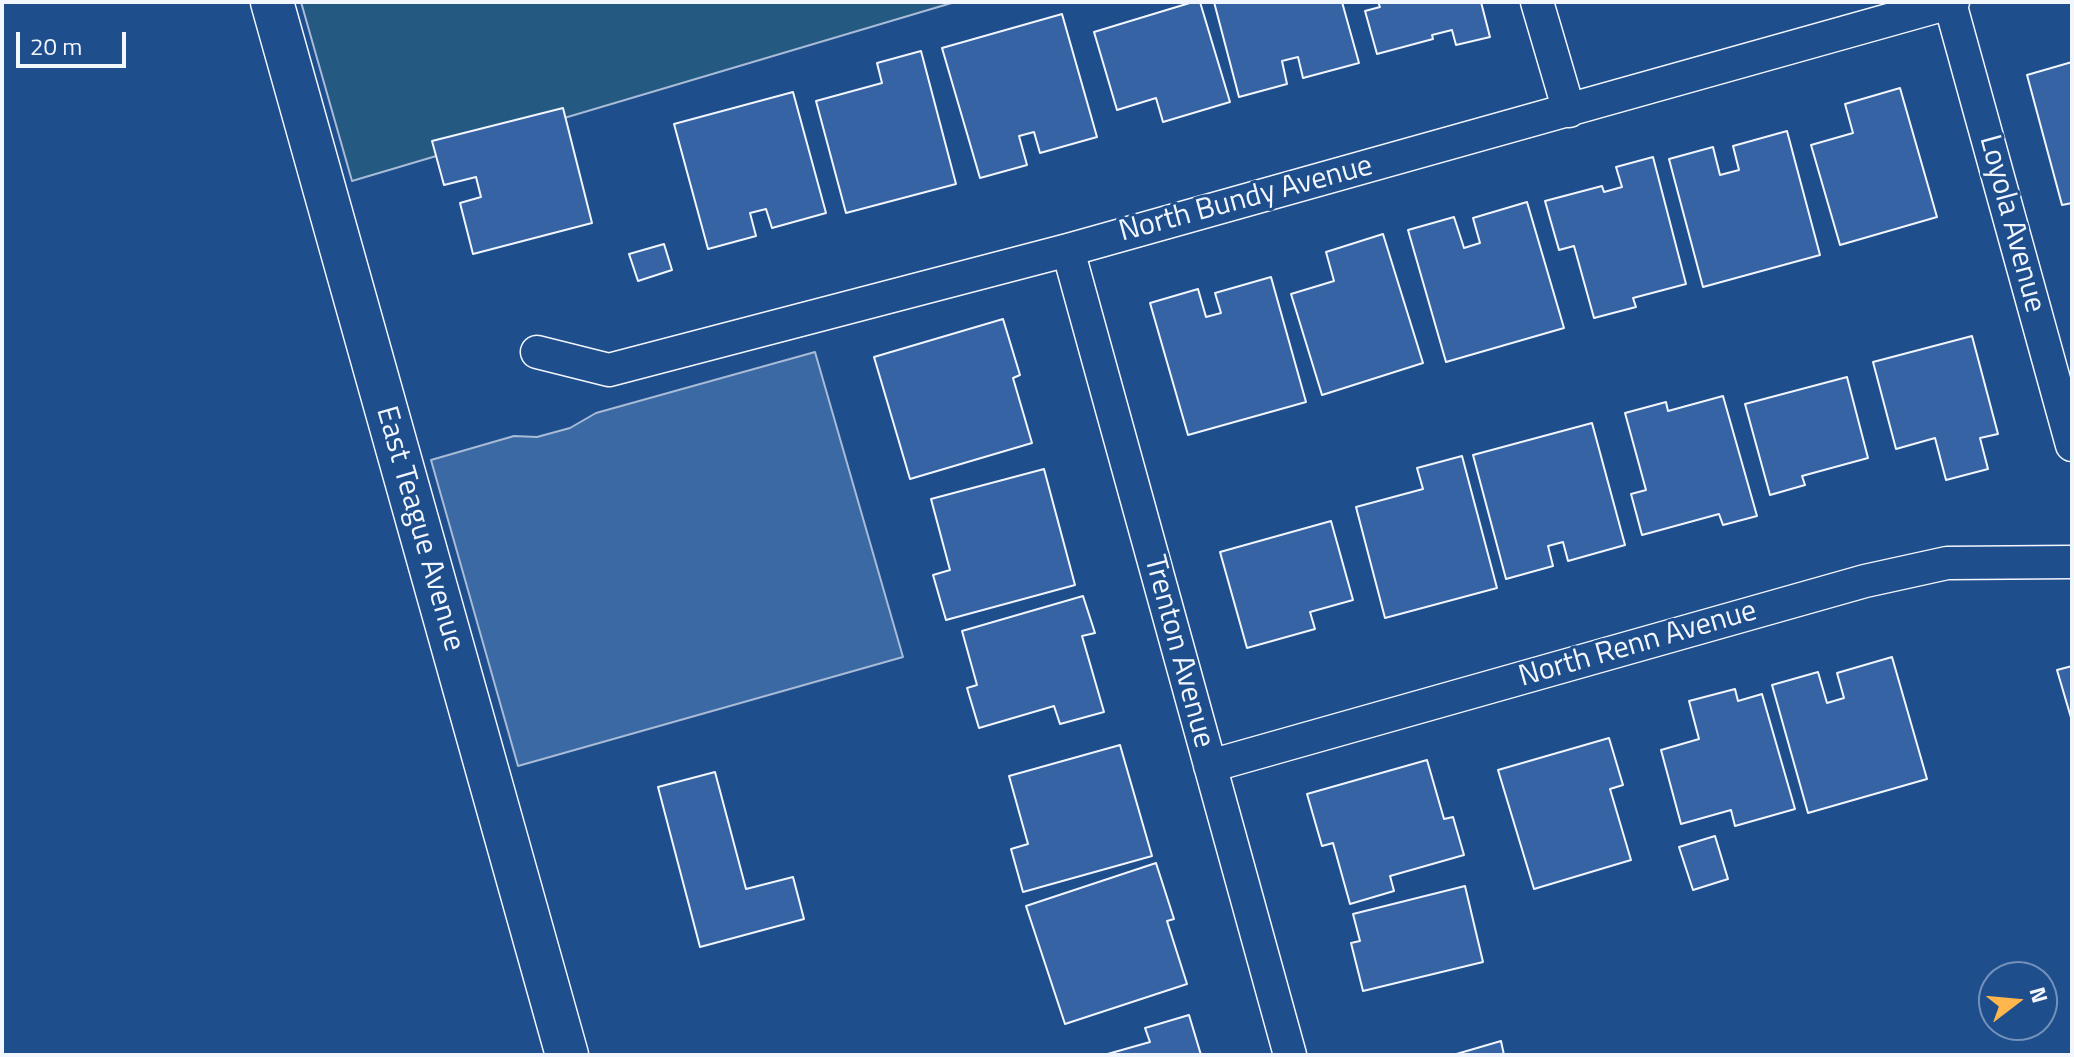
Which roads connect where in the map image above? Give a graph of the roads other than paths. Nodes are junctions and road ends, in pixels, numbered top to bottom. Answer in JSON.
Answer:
{"nodes":[{"id":1,"x":272,"y":2,"type":"edge"},
{"id":2,"x":1537,"y":2,"type":"edge"},
{"id":3,"x":1951,"y":2,"type":"edge"},
{"id":4,"x":1569,"y":111,"type":"junction"},
{"id":5,"x":1068,"y":250,"type":"junction"},
{"id":6,"x":537,"y":352,"type":"dead end"},
{"id":7,"x":2072,"y":445,"type":"edge"},
{"id":8,"x":2072,"y":562,"type":"edge"},
{"id":9,"x":1210,"y":766,"type":"junction"},
{"id":10,"x":567,"y":1055,"type":"edge"},
{"id":11,"x":1290,"y":1055,"type":"edge"}],
"edges":[{"from":1,"to":10,"type":"street","name":"East Teague Avenue"},
{"from":2,"to":4,"type":"street"},
{"from":3,"to":4,"type":"street","name":"North Bundy Avenue"},
{"from":3,"to":7,"type":"street","name":"Loyola Avenue"},
{"from":4,"to":5,"type":"street","name":"North Bundy Avenue"},
{"from":5,"to":6,"type":"street","name":"North Bundy Avenue"},
{"from":5,"to":9,"type":"street","name":"Trenton Avenue"},
{"from":8,"to":9,"type":"street","name":"North Renn Avenue"},
{"from":9,"to":11,"type":"street","name":"Trenton Avenue"}]}
